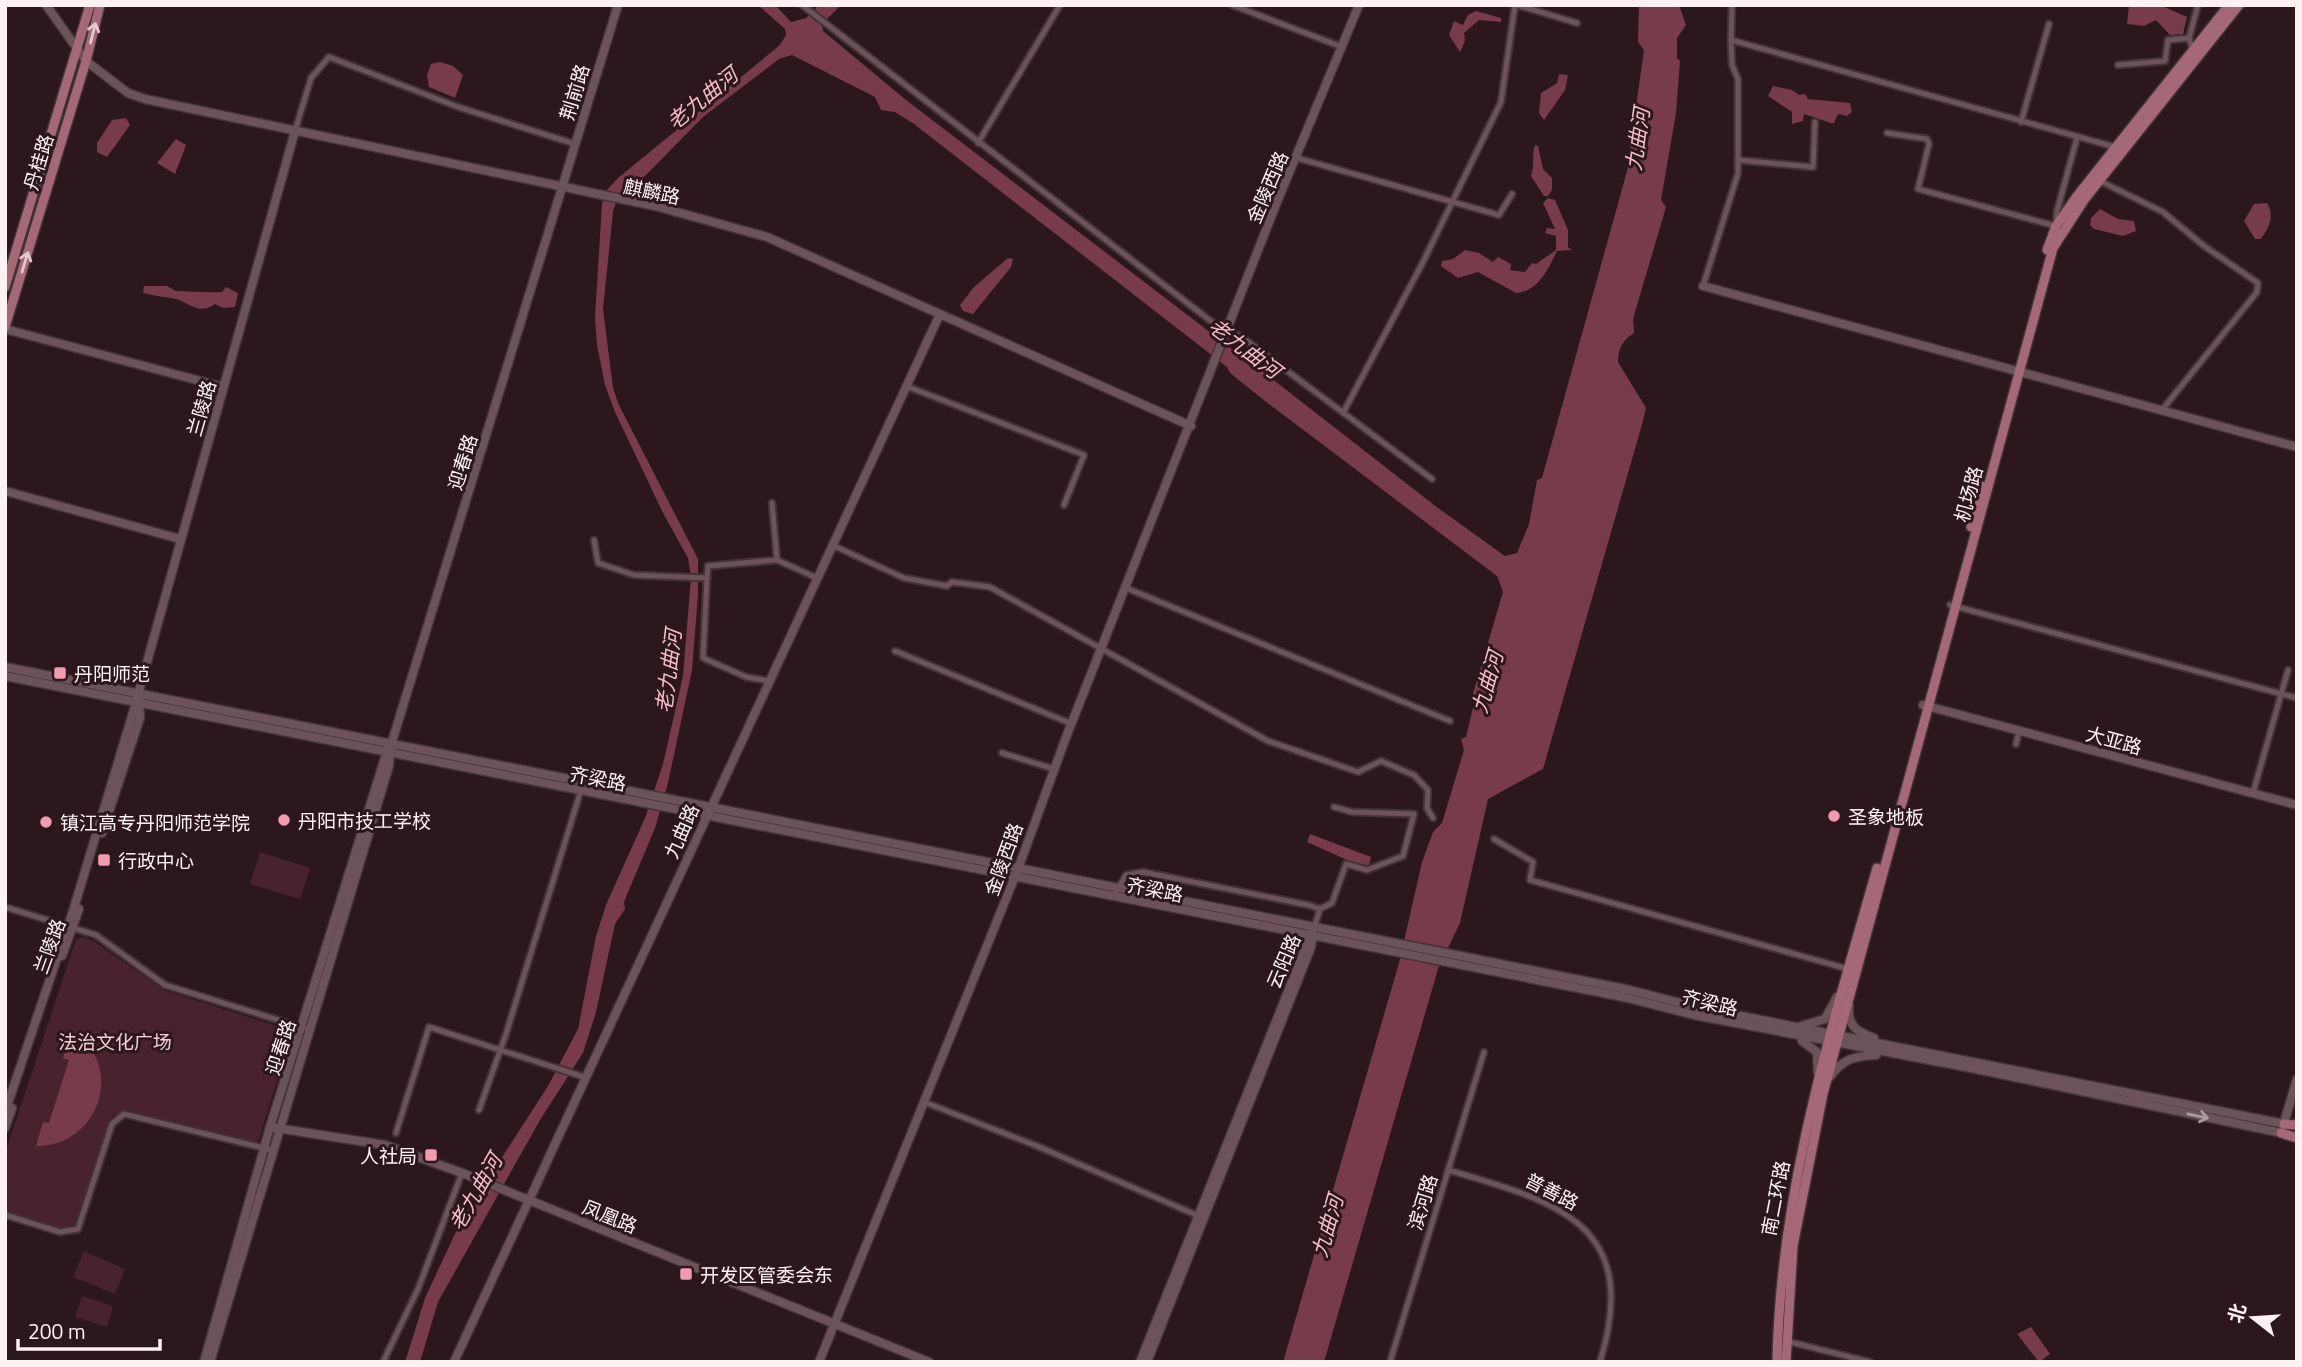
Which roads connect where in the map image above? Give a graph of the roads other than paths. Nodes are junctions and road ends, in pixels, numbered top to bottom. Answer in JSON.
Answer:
{"nodes":[{"id":1,"x":46,"y":5,"type":"edge"},
{"id":2,"x":90,"y":5,"type":"edge"},
{"id":3,"x":100,"y":5,"type":"edge"},
{"id":4,"x":618,"y":5,"type":"edge"},
{"id":5,"x":802,"y":5,"type":"edge"},
{"id":6,"x":1060,"y":5,"type":"edge"},
{"id":7,"x":1233,"y":5,"type":"edge"},
{"id":8,"x":1359,"y":5,"type":"edge"},
{"id":9,"x":1516,"y":5,"type":"edge"},
{"id":10,"x":1732,"y":5,"type":"edge"},
{"id":11,"x":2198,"y":5,"type":"edge"},
{"id":12,"x":2229,"y":5,"type":"edge"},
{"id":13,"x":2239,"y":5,"type":"edge"},
{"id":14,"x":1577,"y":23,"type":"dead end"},
{"id":15,"x":2049,"y":24,"type":"dead end"},
{"id":16,"x":2189,"y":37,"type":"junction"},
{"id":17,"x":1731,"y":40,"type":"junction"},
{"id":18,"x":1342,"y":47,"type":"junction"},
{"id":19,"x":2193,"y":50,"type":"junction"},
{"id":20,"x":76,"y":51,"type":"junction"},
{"id":21,"x":86,"y":61,"type":"junction"},
{"id":22,"x":2165,"y":61,"type":"junction"},
{"id":23,"x":2118,"y":65,"type":"dead end"},
{"id":24,"x":2177,"y":70,"type":"junction"},
{"id":25,"x":1815,"y":122,"type":"dead end"},
{"id":26,"x":2021,"y":122,"type":"junction"},
{"id":27,"x":295,"y":131,"type":"junction"},
{"id":28,"x":1887,"y":133,"type":"dead end"},
{"id":29,"x":2077,"y":138,"type":"junction"},
{"id":30,"x":572,"y":143,"type":"dead end"},
{"id":31,"x":978,"y":143,"type":"junction"},
{"id":32,"x":2115,"y":147,"type":"junction"},
{"id":33,"x":1297,"y":158,"type":"junction"},
{"id":34,"x":1738,"y":160,"type":"junction"},
{"id":35,"x":2099,"y":180,"type":"junction"},
{"id":36,"x":561,"y":187,"type":"junction"},
{"id":37,"x":1512,"y":194,"type":"dead end"},
{"id":38,"x":1453,"y":202,"type":"junction"},
{"id":39,"x":2056,"y":226,"type":"junction"},
{"id":40,"x":1703,"y":286,"type":"joint"},
{"id":41,"x":5,"y":287,"type":"edge"},
{"id":42,"x":940,"y":314,"type":"junction"},
{"id":43,"x":5,"y":328,"type":"edge"},
{"id":44,"x":1229,"y":331,"type":"junction"},
{"id":45,"x":2017,"y":370,"type":"junction"},
{"id":46,"x":906,"y":386,"type":"junction"},
{"id":47,"x":223,"y":387,"type":"junction"},
{"id":48,"x":2162,"y":410,"type":"junction"},
{"id":49,"x":1343,"y":413,"type":"junction"},
{"id":50,"x":1191,"y":426,"type":"junction"},
{"id":51,"x":2297,"y":447,"type":"edge"},
{"id":52,"x":1432,"y":479,"type":"dead end"},
{"id":53,"x":5,"y":491,"type":"edge"},
{"id":54,"x":772,"y":503,"type":"dead end"},
{"id":55,"x":1064,"y":505,"type":"dead end"},
{"id":56,"x":180,"y":539,"type":"junction"},
{"id":57,"x":594,"y":540,"type":"dead end"},
{"id":58,"x":832,"y":545,"type":"junction"},
{"id":59,"x":777,"y":560,"type":"junction"},
{"id":60,"x":705,"y":578,"type":"junction"},
{"id":61,"x":817,"y":578,"type":"junction"},
{"id":62,"x":1126,"y":588,"type":"junction"},
{"id":63,"x":1952,"y":606,"type":"junction"},
{"id":64,"x":1101,"y":650,"type":"junction"},
{"id":65,"x":895,"y":651,"type":"dead end"},
{"id":66,"x":5,"y":667,"type":"edge"},
{"id":67,"x":2288,"y":670,"type":"dead end"},
{"id":68,"x":5,"y":676,"type":"edge"},
{"id":69,"x":769,"y":681,"type":"junction"},
{"id":70,"x":2281,"y":694,"type":"junction"},
{"id":71,"x":2297,"y":698,"type":"edge"},
{"id":72,"x":137,"y":700,"type":"junction"},
{"id":73,"x":1925,"y":705,"type":"junction"},
{"id":74,"x":1450,"y":721,"type":"dead end"},
{"id":75,"x":1072,"y":724,"type":"junction"},
{"id":76,"x":2019,"y":731,"type":"junction"},
{"id":77,"x":2016,"y":744,"type":"dead end"},
{"id":78,"x":390,"y":750,"type":"junction"},
{"id":79,"x":1002,"y":753,"type":"dead end"},
{"id":80,"x":1054,"y":769,"type":"junction"},
{"id":81,"x":532,"y":777,"type":"junction"},
{"id":82,"x":580,"y":790,"type":"junction"},
{"id":83,"x":2253,"y":793,"type":"junction"},
{"id":84,"x":648,"y":800,"type":"junction"},
{"id":85,"x":2297,"y":805,"type":"edge"},
{"id":86,"x":1334,"y":807,"type":"dead end"},
{"id":87,"x":1427,"y":808,"type":"junction"},
{"id":88,"x":707,"y":811,"type":"junction"},
{"id":89,"x":1414,"y":814,"type":"junction"},
{"id":90,"x":1433,"y":818,"type":"dead end"},
{"id":91,"x":1493,"y":839,"type":"dead end"},
{"id":92,"x":1016,"y":873,"type":"junction"},
{"id":93,"x":1114,"y":893,"type":"junction"},
{"id":94,"x":5,"y":907,"type":"edge"},
{"id":95,"x":1320,"y":909,"type":"junction"},
{"id":96,"x":69,"y":926,"type":"junction"},
{"id":97,"x":1312,"y":934,"type":"junction"},
{"id":98,"x":1849,"y":974,"type":"junction"},
{"id":99,"x":306,"y":1029,"type":"junction"},
{"id":100,"x":1792,"y":1031,"type":"junction"},
{"id":101,"x":1832,"y":1039,"type":"junction"},
{"id":102,"x":500,"y":1050,"type":"junction"},
{"id":103,"x":1891,"y":1050,"type":"junction"},
{"id":104,"x":1484,"y":1052,"type":"dead end"},
{"id":105,"x":584,"y":1077,"type":"junction"},
{"id":106,"x":2297,"y":1079,"type":"edge"},
{"id":107,"x":1821,"y":1083,"type":"junction"},
{"id":108,"x":924,"y":1102,"type":"junction"},
{"id":109,"x":479,"y":1110,"type":"dead end"},
{"id":110,"x":5,"y":1112,"type":"edge"},
{"id":111,"x":2297,"y":1125,"type":"edge"},
{"id":112,"x":275,"y":1127,"type":"junction"},
{"id":113,"x":5,"y":1128,"type":"edge"},
{"id":114,"x":2282,"y":1128,"type":"junction"},
{"id":115,"x":396,"y":1133,"type":"dead end"},
{"id":116,"x":2297,"y":1137,"type":"edge"},
{"id":117,"x":268,"y":1149,"type":"junction"},
{"id":118,"x":1448,"y":1170,"type":"junction"},
{"id":119,"x":462,"y":1173,"type":"junction"},
{"id":120,"x":527,"y":1199,"type":"junction"},
{"id":121,"x":5,"y":1215,"type":"edge"},
{"id":122,"x":1201,"y":1217,"type":"junction"},
{"id":123,"x":1788,"y":1246,"type":"junction"},
{"id":124,"x":834,"y":1323,"type":"junction"},
{"id":125,"x":1786,"y":1341,"type":"junction"},
{"id":126,"x":204,"y":1362,"type":"edge"},
{"id":127,"x":210,"y":1362,"type":"edge"},
{"id":128,"x":383,"y":1362,"type":"edge"},
{"id":129,"x":454,"y":1362,"type":"edge"},
{"id":130,"x":819,"y":1362,"type":"edge"},
{"id":131,"x":929,"y":1362,"type":"edge"},
{"id":132,"x":1140,"y":1362,"type":"edge"},
{"id":133,"x":1147,"y":1362,"type":"edge"},
{"id":134,"x":1390,"y":1362,"type":"edge"},
{"id":135,"x":1600,"y":1362,"type":"edge"},
{"id":136,"x":1777,"y":1362,"type":"edge"},
{"id":137,"x":1786,"y":1362,"type":"edge"},
{"id":138,"x":1870,"y":1362,"type":"edge"}],
"edges":[{"from":1,"to":20,"type":"street","name":"麒麟路"},
{"from":2,"to":20,"type":"main road","name":"丹桂路"},
{"from":21,"to":3,"type":"main road","name":"丹桂路","one_way":true},
{"from":4,"to":36,"type":"street","name":"荆前路"},
{"from":5,"to":31,"type":"street"},
{"from":6,"to":31,"type":"street"},
{"from":7,"to":18,"type":"street"},
{"from":8,"to":18,"type":"street","name":"金陵西路"},
{"from":9,"to":14,"type":"street"},
{"from":9,"to":38,"type":"street"},
{"from":10,"to":17,"type":"street"},
{"from":11,"to":16,"type":"street"},
{"from":12,"to":19,"type":"main road","name":"机场路"},
{"from":13,"to":35,"type":"main road","name":"机场路"},
{"from":15,"to":26,"type":"street"},
{"from":16,"to":19,"type":"street"},
{"from":16,"to":22,"type":"street"},
{"from":17,"to":26,"type":"street"},
{"from":17,"to":34,"type":"street"},
{"from":18,"to":33,"type":"street","name":"金陵西路"},
{"from":19,"to":24,"type":"main road","name":"机场路"},
{"from":20,"to":21,"type":"street","name":"麒麟路"},
{"from":20,"to":41,"type":"main road","name":"丹桂路"},
{"from":21,"to":27,"type":"street","name":"麒麟路"},
{"from":43,"to":21,"type":"main road","name":"丹桂路","one_way":true},
{"from":22,"to":23,"type":"street"},
{"from":22,"to":24,"type":"street"},
{"from":24,"to":32,"type":"main road","name":"机场路"},
{"from":25,"to":34,"type":"street"},
{"from":26,"to":29,"type":"street"},
{"from":27,"to":30,"type":"street"},
{"from":27,"to":36,"type":"street","name":"麒麟路"},
{"from":27,"to":47,"type":"street","name":"兰陵路"},
{"from":28,"to":39,"type":"street"},
{"from":29,"to":32,"type":"street"},
{"from":29,"to":39,"type":"street"},
{"from":31,"to":44,"type":"street"},
{"from":32,"to":39,"type":"main road","name":"机场路"},
{"from":33,"to":38,"type":"street"},
{"from":33,"to":44,"type":"street","name":"金陵西路"},
{"from":34,"to":40,"type":"street"},
{"from":35,"to":45,"type":"main road","name":"机场路"},
{"from":35,"to":48,"type":"street"},
{"from":36,"to":42,"type":"street","name":"麒麟路"},
{"from":36,"to":78,"type":"street","name":"迎春路"},
{"from":37,"to":38,"type":"street"},
{"from":38,"to":49,"type":"street"},
{"from":39,"to":45,"type":"main road","name":"机场路"},
{"from":40,"to":45,"type":"street"},
{"from":42,"to":46,"type":"street","name":"九曲路"},
{"from":42,"to":50,"type":"street","name":"麒麟路"},
{"from":43,"to":47,"type":"street"},
{"from":44,"to":49,"type":"street"},
{"from":44,"to":50,"type":"street","name":"金陵西路"},
{"from":45,"to":48,"type":"street"},
{"from":45,"to":63,"type":"main road","name":"机场路"},
{"from":46,"to":55,"type":"street"},
{"from":46,"to":58,"type":"street","name":"九曲路"},
{"from":47,"to":56,"type":"street","name":"兰陵路"},
{"from":48,"to":51,"type":"street"},
{"from":49,"to":52,"type":"street"},
{"from":50,"to":62,"type":"street","name":"金陵西路"},
{"from":53,"to":56,"type":"street"},
{"from":54,"to":59,"type":"street"},
{"from":56,"to":72,"type":"street","name":"兰陵路"},
{"from":57,"to":60,"type":"street"},
{"from":58,"to":61,"type":"street","name":"九曲路"},
{"from":58,"to":64,"type":"street"},
{"from":59,"to":60,"type":"street"},
{"from":59,"to":61,"type":"street"},
{"from":60,"to":69,"type":"street"},
{"from":61,"to":69,"type":"street","name":"九曲路"},
{"from":62,"to":64,"type":"street","name":"金陵西路"},
{"from":62,"to":74,"type":"street"},
{"from":63,"to":70,"type":"street"},
{"from":63,"to":73,"type":"main road","name":"机场路"},
{"from":64,"to":75,"type":"street","name":"金陵西路"},
{"from":64,"to":87,"type":"street"},
{"from":65,"to":75,"type":"street"},
{"from":66,"to":72,"type":"street","name":"齐梁路"},
{"from":67,"to":70,"type":"street"},
{"from":68,"to":72,"type":"street","name":"齐梁路"},
{"from":69,"to":88,"type":"street","name":"九曲路"},
{"from":70,"to":71,"type":"street"},
{"from":70,"to":83,"type":"street"},
{"from":72,"to":78,"type":"street","name":"齐梁路"},
{"from":72,"to":96,"type":"street","name":"兰陵路"},
{"from":73,"to":76,"type":"street","name":"大亚路"},
{"from":73,"to":98,"type":"main road","name":"机场路"},
{"from":75,"to":80,"type":"street","name":"金陵西路"},
{"from":76,"to":77,"type":"street"},
{"from":76,"to":83,"type":"street","name":"大亚路"},
{"from":78,"to":81,"type":"street","name":"齐梁路"},
{"from":78,"to":99,"type":"street","name":"迎春路"},
{"from":79,"to":80,"type":"street"},
{"from":80,"to":92,"type":"street","name":"金陵西路"},
{"from":81,"to":82,"type":"street","name":"齐梁路"},
{"from":81,"to":84,"type":"street","name":"齐梁路"},
{"from":82,"to":84,"type":"street","name":"齐梁路"},
{"from":82,"to":102,"type":"street"},
{"from":83,"to":85,"type":"street","name":"大亚路"},
{"from":84,"to":88,"type":"street","name":"齐梁路"},
{"from":86,"to":89,"type":"street"},
{"from":87,"to":89,"type":"street"},
{"from":87,"to":90,"type":"street"},
{"from":88,"to":92,"type":"street","name":"齐梁路"},
{"from":88,"to":105,"type":"street","name":"九曲路"},
{"from":89,"to":95,"type":"street"},
{"from":91,"to":98,"type":"street"},
{"from":92,"to":93,"type":"street","name":"齐梁路"},
{"from":92,"to":108,"type":"street","name":"金陵西路"},
{"from":93,"to":95,"type":"street"},
{"from":93,"to":97,"type":"street","name":"齐梁路"},
{"from":94,"to":96,"type":"street"},
{"from":95,"to":97,"type":"street"},
{"from":96,"to":99,"type":"street"},
{"from":96,"to":110,"type":"street","name":"兰陵路"},
{"from":96,"to":113,"type":"street","name":"兰陵路"},
{"from":97,"to":100,"type":"street","name":"齐梁路"},
{"from":97,"to":122,"type":"street","name":"云阳路"},
{"from":98,"to":100,"type":"street"},
{"from":98,"to":101,"type":"main road","name":"机场路"},
{"from":98,"to":103,"type":"street"},
{"from":99,"to":112,"type":"street","name":"迎春路"},
{"from":100,"to":101,"type":"street","name":"齐梁路"},
{"from":100,"to":107,"type":"street"},
{"from":101,"to":103,"type":"street","name":"齐梁路"},
{"from":101,"to":107,"type":"main road","name":"南二环路"},
{"from":102,"to":105,"type":"street"},
{"from":102,"to":109,"type":"street"},
{"from":102,"to":115,"type":"street"},
{"from":103,"to":107,"type":"street"},
{"from":103,"to":114,"type":"street","name":"齐梁路"},
{"from":104,"to":118,"type":"street","name":"滨河路"},
{"from":105,"to":120,"type":"street","name":"九曲路"},
{"from":106,"to":114,"type":"street"},
{"from":107,"to":123,"type":"main road","name":"南二环路"},
{"from":108,"to":122,"type":"street"},
{"from":108,"to":124,"type":"street","name":"金陵西路"},
{"from":111,"to":114,"type":"main road"},
{"from":112,"to":117,"type":"street","name":"迎春路"},
{"from":112,"to":119,"type":"street","name":"凤凰路"},
{"from":114,"to":116,"type":"main road"},
{"from":117,"to":121,"type":"street"},
{"from":117,"to":126,"type":"street","name":"迎春路"},
{"from":117,"to":127,"type":"street","name":"迎春路"},
{"from":118,"to":134,"type":"street","name":"滨河路"},
{"from":118,"to":135,"type":"street","name":"普善路"},
{"from":119,"to":120,"type":"street","name":"凤凰路"},
{"from":119,"to":128,"type":"street"},
{"from":120,"to":124,"type":"street","name":"凤凰路"},
{"from":120,"to":129,"type":"street","name":"九曲路"},
{"from":122,"to":132,"type":"street","name":"云阳路"},
{"from":122,"to":133,"type":"street","name":"云阳路"},
{"from":123,"to":125,"type":"main road","name":"南二环路"},
{"from":123,"to":136,"type":"main road","name":"南二环路"},
{"from":124,"to":130,"type":"street","name":"金陵西路"},
{"from":124,"to":131,"type":"street","name":"凤凰路"},
{"from":125,"to":137,"type":"main road","name":"南二环路"},
{"from":125,"to":138,"type":"street"}]}
